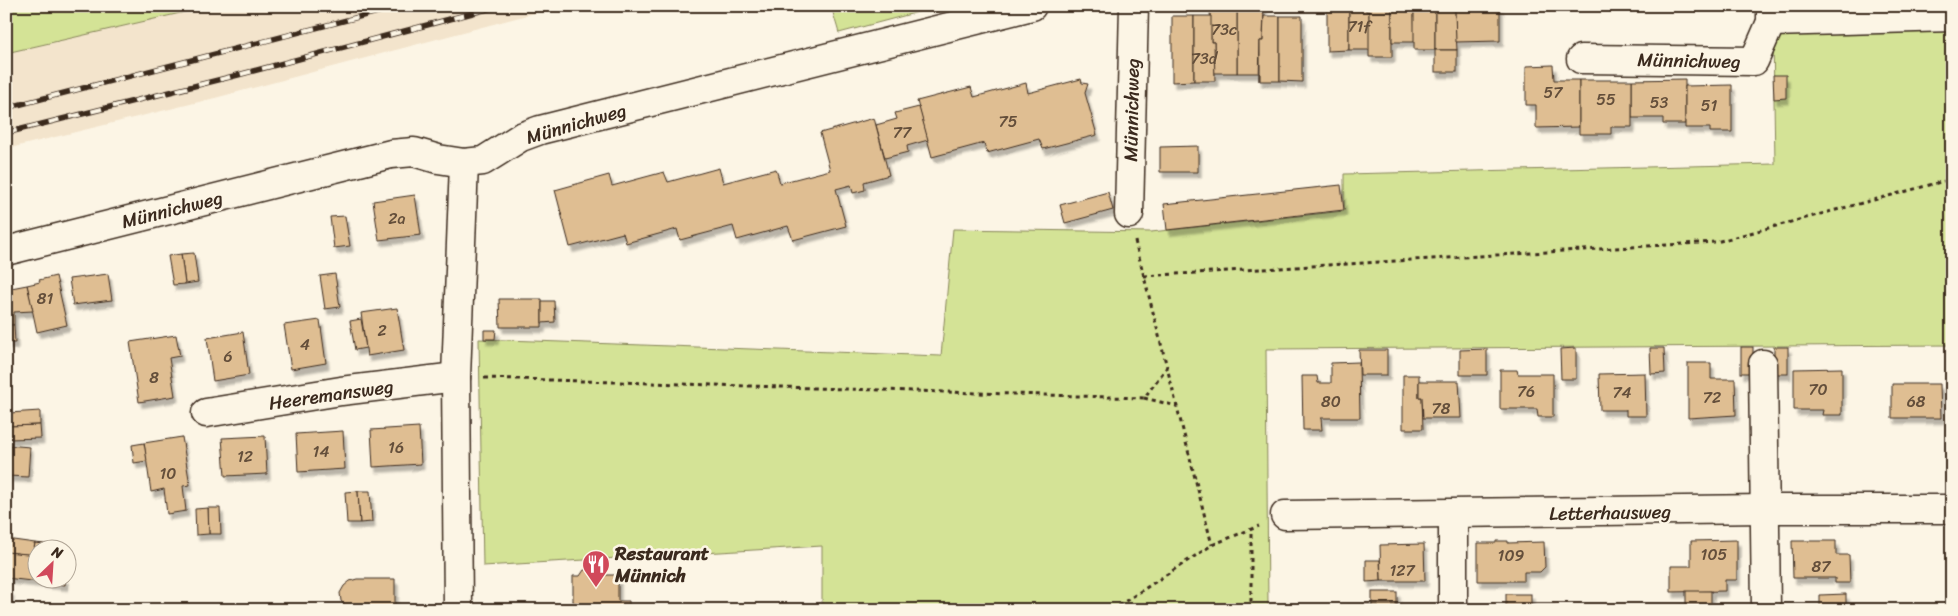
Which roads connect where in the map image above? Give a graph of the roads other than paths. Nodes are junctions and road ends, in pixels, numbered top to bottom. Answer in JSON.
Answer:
{"nodes":[{"id":1,"x":1032,"y":6,"type":"edge"},
{"id":2,"x":1134,"y":6,"type":"edge"},
{"id":3,"x":1771,"y":14,"type":"edge"},
{"id":4,"x":1952,"y":17,"type":"edge"},
{"id":5,"x":1581,"y":59,"type":"dead end"},
{"id":6,"x":464,"y":163,"type":"junction"},
{"id":7,"x":1128,"y":214,"type":"road end"},
{"id":8,"x":6,"y":251,"type":"edge"},
{"id":9,"x":1763,"y":364,"type":"dead end"},
{"id":10,"x":456,"y":377,"type":"junction"},
{"id":11,"x":206,"y":413,"type":"dead end"},
{"id":12,"x":1766,"y":509,"type":"junction"},
{"id":13,"x":1952,"y":509,"type":"edge"},
{"id":14,"x":1453,"y":514,"type":"junction"},
{"id":15,"x":1285,"y":515,"type":"road end"},
{"id":16,"x":458,"y":610,"type":"edge"},
{"id":17,"x":1453,"y":610,"type":"edge"},
{"id":18,"x":1766,"y":610,"type":"edge"}],
"edges":[{"from":1,"to":6,"type":"street","name":"Münnichweg"},
{"from":2,"to":7,"type":"street","name":"Münnichweg"},
{"from":3,"to":4,"type":"street","name":"Münnichweg"},
{"from":3,"to":5,"type":"street","name":"Münnichweg"},
{"from":6,"to":8,"type":"street","name":"Münnichweg"},
{"from":6,"to":10,"type":"street"},
{"from":9,"to":12,"type":"street"},
{"from":10,"to":11,"type":"street","name":"Heeremansweg"},
{"from":10,"to":16,"type":"street"},
{"from":12,"to":13,"type":"street","name":"Letterhausweg"},
{"from":12,"to":14,"type":"street","name":"Letterhausweg"},
{"from":12,"to":18,"type":"street"},
{"from":14,"to":15,"type":"street","name":"Letterhausweg"},
{"from":14,"to":17,"type":"street"}]}
